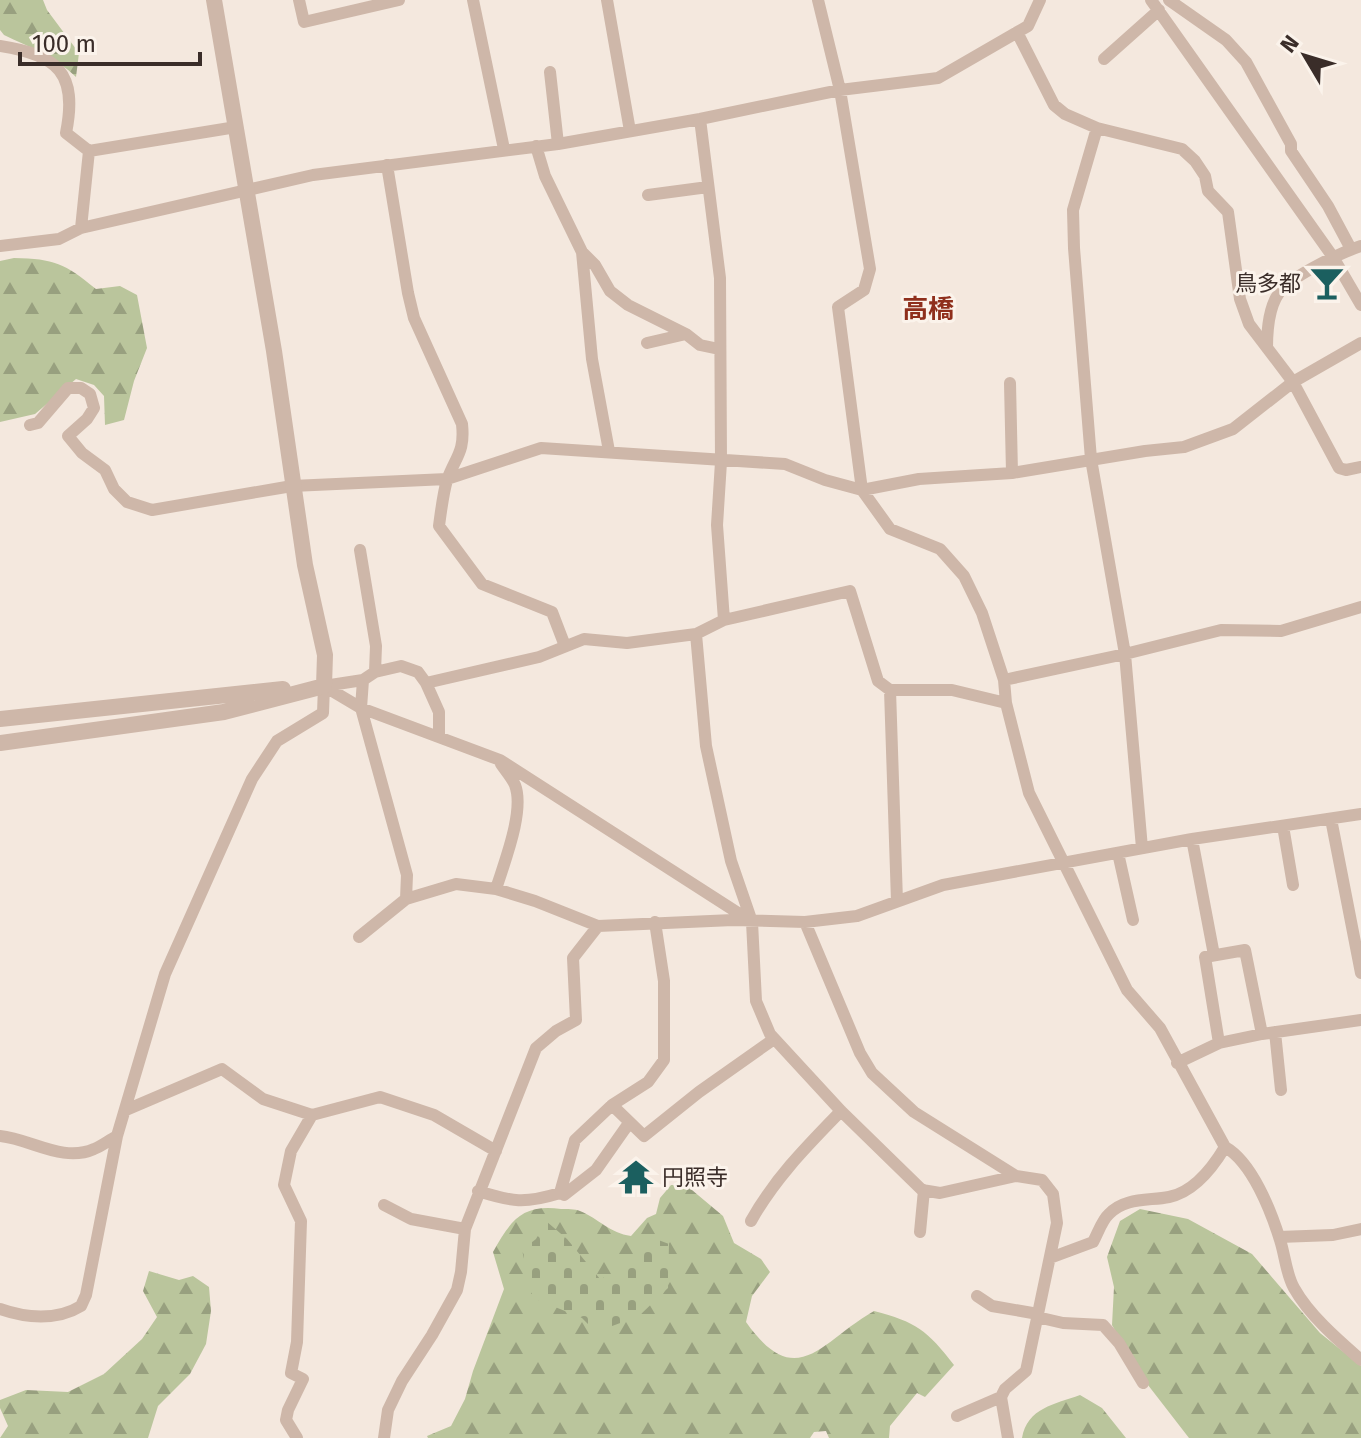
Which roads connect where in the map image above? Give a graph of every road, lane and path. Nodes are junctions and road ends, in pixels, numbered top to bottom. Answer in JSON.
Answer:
{"nodes":[{"id":1,"x":214,"y":0,"type":"edge"},
{"id":2,"x":299,"y":0,"type":"edge"},
{"id":3,"x":399,"y":0,"type":"edge"},
{"id":4,"x":473,"y":0,"type":"edge"},
{"id":5,"x":607,"y":0,"type":"edge"},
{"id":6,"x":818,"y":0,"type":"edge"},
{"id":7,"x":1040,"y":0,"type":"edge"},
{"id":8,"x":1169,"y":0,"type":"edge"},
{"id":9,"x":1155,"y":5,"type":"edge"},
{"id":10,"x":1192,"y":18,"type":"junction"},
{"id":11,"x":1017,"y":32,"type":"junction"},
{"id":12,"x":1180,"y":40,"type":"junction"},
{"id":13,"x":0,"y":46,"type":"edge"},
{"id":14,"x":1104,"y":59,"type":"dead end"},
{"id":15,"x":550,"y":72,"type":"dead end"},
{"id":16,"x":840,"y":90,"type":"junction"},
{"id":17,"x":700,"y":119,"type":"junction"},
{"id":18,"x":236,"y":127,"type":"junction"},
{"id":19,"x":1097,"y":128,"type":"junction"},
{"id":20,"x":630,"y":131,"type":"junction"},
{"id":21,"x":558,"y":144,"type":"junction"},
{"id":22,"x":536,"y":146,"type":"junction"},
{"id":23,"x":504,"y":149,"type":"junction"},
{"id":24,"x":89,"y":151,"type":"junction"},
{"id":25,"x":387,"y":165,"type":"junction"},
{"id":26,"x":708,"y":187,"type":"junction"},
{"id":27,"x":246,"y":190,"type":"junction"},
{"id":28,"x":648,"y":195,"type":"dead end"},
{"id":29,"x":81,"y":228,"type":"junction"},
{"id":30,"x":0,"y":246,"type":"edge"},
{"id":31,"x":1356,"y":248,"type":"edge"},
{"id":32,"x":582,"y":252,"type":"junction"},
{"id":33,"x":1333,"y":257,"type":"junction"},
{"id":34,"x":1361,"y":305,"type":"edge"},
{"id":35,"x":686,"y":334,"type":"junction"},
{"id":36,"x":647,"y":343,"type":"dead end"},
{"id":37,"x":1361,"y":343,"type":"edge"},
{"id":38,"x":1267,"y":348,"type":"junction"},
{"id":39,"x":719,"y":349,"type":"junction"},
{"id":40,"x":1293,"y":382,"type":"junction"},
{"id":41,"x":1010,"y":383,"type":"dead end"},
{"id":42,"x":30,"y":425,"type":"dead end"},
{"id":43,"x":609,"y":451,"type":"junction"},
{"id":44,"x":1091,"y":459,"type":"junction"},
{"id":45,"x":721,"y":462,"type":"junction"},
{"id":46,"x":1361,"y":467,"type":"edge"},
{"id":47,"x":1012,"y":473,"type":"junction"},
{"id":48,"x":447,"y":479,"type":"junction"},
{"id":49,"x":292,"y":486,"type":"junction"},
{"id":50,"x":862,"y":490,"type":"junction"},
{"id":51,"x":360,"y":550,"type":"dead end"},
{"id":52,"x":1361,"y":607,"type":"edge"},
{"id":53,"x":724,"y":620,"type":"junction"},
{"id":54,"x":696,"y":634,"type":"junction"},
{"id":55,"x":565,"y":646,"type":"junction"},
{"id":56,"x":1125,"y":654,"type":"junction"},
{"id":57,"x":375,"y":672,"type":"junction"},
{"id":58,"x":363,"y":680,"type":"junction"},
{"id":59,"x":1004,"y":680,"type":"junction"},
{"id":60,"x":426,"y":683,"type":"junction"},
{"id":61,"x":324,"y":686,"type":"junction"},
{"id":62,"x":890,"y":690,"type":"junction"},
{"id":63,"x":1006,"y":703,"type":"junction"},
{"id":64,"x":361,"y":708,"type":"junction"},
{"id":65,"x":0,"y":719,"type":"edge"},
{"id":66,"x":439,"y":736,"type":"junction"},
{"id":67,"x":0,"y":743,"type":"edge"},
{"id":68,"x":497,"y":759,"type":"junction"},
{"id":69,"x":1361,"y":814,"type":"edge"},
{"id":70,"x":1331,"y":819,"type":"junction"},
{"id":71,"x":1283,"y":826,"type":"junction"},
{"id":72,"x":1192,"y":839,"type":"junction"},
{"id":73,"x":1142,"y":848,"type":"junction"},
{"id":74,"x":1118,"y":853,"type":"junction"},
{"id":75,"x":1065,"y":864,"type":"junction"},
{"id":76,"x":1293,"y":885,"type":"dead end"},
{"id":77,"x":496,"y":889,"type":"junction"},
{"id":78,"x":406,"y":899,"type":"junction"},
{"id":79,"x":897,"y":901,"type":"junction"},
{"id":80,"x":1133,"y":920,"type":"dead end"},
{"id":81,"x":655,"y":922,"type":"junction"},
{"id":82,"x":752,"y":922,"type":"junction"},
{"id":83,"x":805,"y":922,"type":"junction"},
{"id":84,"x":598,"y":926,"type":"junction"},
{"id":85,"x":359,"y":937,"type":"dead end"},
{"id":86,"x":1214,"y":955,"type":"junction"},
{"id":87,"x":1361,"y":973,"type":"edge"},
{"id":88,"x":1361,"y":1020,"type":"edge"},
{"id":89,"x":1268,"y":1033,"type":"junction"},
{"id":90,"x":774,"y":1039,"type":"junction"},
{"id":91,"x":1219,"y":1043,"type":"junction"},
{"id":92,"x":1177,"y":1063,"type":"junction"},
{"id":93,"x":1281,"y":1090,"type":"dead end"},
{"id":94,"x":612,"y":1105,"type":"junction"},
{"id":95,"x":126,"y":1110,"type":"junction"},
{"id":96,"x":841,"y":1111,"type":"junction"},
{"id":97,"x":312,"y":1115,"type":"junction"},
{"id":98,"x":629,"y":1123,"type":"junction"},
{"id":99,"x":0,"y":1136,"type":"edge"},
{"id":100,"x":117,"y":1136,"type":"junction"},
{"id":101,"x":1225,"y":1147,"type":"junction"},
{"id":102,"x":496,"y":1151,"type":"junction"},
{"id":103,"x":1016,"y":1176,"type":"junction"},
{"id":104,"x":924,"y":1190,"type":"junction"},
{"id":105,"x":478,"y":1191,"type":"junction"},
{"id":106,"x":560,"y":1193,"type":"junction"},
{"id":107,"x":384,"y":1205,"type":"dead end"},
{"id":108,"x":751,"y":1221,"type":"dead end"},
{"id":109,"x":465,"y":1229,"type":"junction"},
{"id":110,"x":1361,"y":1229,"type":"edge"},
{"id":111,"x":920,"y":1232,"type":"dead end"},
{"id":112,"x":1279,"y":1237,"type":"junction"},
{"id":113,"x":1050,"y":1258,"type":"junction"},
{"id":114,"x":977,"y":1296,"type":"dead end"},
{"id":115,"x":0,"y":1309,"type":"edge"},
{"id":116,"x":1038,"y":1315,"type":"junction"},
{"id":117,"x":1361,"y":1360,"type":"edge"},
{"id":118,"x":1143,"y":1383,"type":"dead end"},
{"id":119,"x":1001,"y":1397,"type":"junction"},
{"id":120,"x":957,"y":1416,"type":"dead end"},
{"id":121,"x":297,"y":1438,"type":"edge"},
{"id":122,"x":384,"y":1438,"type":"edge"},
{"id":123,"x":1008,"y":1438,"type":"edge"}],
"edges":[{"from":1,"to":18,"type":"street"},
{"from":2,"to":3,"type":"street"},
{"from":4,"to":23,"type":"street"},
{"from":5,"to":20,"type":"street"},
{"from":6,"to":16,"type":"street"},
{"from":7,"to":11,"type":"street"},
{"from":8,"to":10,"type":"street"},
{"from":9,"to":12,"type":"street"},
{"from":9,"to":14,"type":"street"},
{"from":10,"to":12,"type":"street"},
{"from":10,"to":31,"type":"street"},
{"from":11,"to":16,"type":"street"},
{"from":11,"to":19,"type":"street"},
{"from":12,"to":33,"type":"street"},
{"from":13,"to":24,"type":"street"},
{"from":15,"to":21,"type":"street"},
{"from":16,"to":17,"type":"street"},
{"from":16,"to":50,"type":"street"},
{"from":17,"to":20,"type":"street"},
{"from":17,"to":26,"type":"street"},
{"from":18,"to":24,"type":"street"},
{"from":18,"to":27,"type":"street"},
{"from":19,"to":38,"type":"street"},
{"from":19,"to":44,"type":"street"},
{"from":20,"to":21,"type":"street"},
{"from":21,"to":22,"type":"street"},
{"from":22,"to":23,"type":"street"},
{"from":22,"to":32,"type":"street"},
{"from":23,"to":25,"type":"street"},
{"from":24,"to":29,"type":"street"},
{"from":25,"to":27,"type":"street"},
{"from":25,"to":48,"type":"street"},
{"from":26,"to":28,"type":"street"},
{"from":26,"to":39,"type":"street"},
{"from":27,"to":29,"type":"street"},
{"from":27,"to":49,"type":"street"},
{"from":29,"to":30,"type":"street"},
{"from":31,"to":33,"type":"street"},
{"from":32,"to":35,"type":"street"},
{"from":32,"to":43,"type":"street"},
{"from":33,"to":34,"type":"street"},
{"from":33,"to":38,"type":"street"},
{"from":35,"to":36,"type":"street"},
{"from":35,"to":39,"type":"street"},
{"from":37,"to":40,"type":"street"},
{"from":38,"to":40,"type":"street"},
{"from":39,"to":45,"type":"street"},
{"from":40,"to":44,"type":"street"},
{"from":40,"to":46,"type":"street"},
{"from":41,"to":47,"type":"street"},
{"from":42,"to":49,"type":"street"},
{"from":43,"to":45,"type":"street"},
{"from":43,"to":48,"type":"street"},
{"from":44,"to":47,"type":"street"},
{"from":44,"to":56,"type":"street"},
{"from":45,"to":50,"type":"street"},
{"from":45,"to":53,"type":"street"},
{"from":47,"to":50,"type":"street"},
{"from":48,"to":49,"type":"street"},
{"from":48,"to":55,"type":"street"},
{"from":49,"to":61,"type":"street"},
{"from":50,"to":59,"type":"street"},
{"from":51,"to":57,"type":"street"},
{"from":52,"to":56,"type":"street"},
{"from":53,"to":54,"type":"street"},
{"from":53,"to":62,"type":"street"},
{"from":54,"to":55,"type":"street"},
{"from":54,"to":82,"type":"street"},
{"from":55,"to":60,"type":"street"},
{"from":56,"to":59,"type":"street"},
{"from":56,"to":73,"type":"street"},
{"from":57,"to":58,"type":"street"},
{"from":57,"to":60,"type":"street"},
{"from":58,"to":61,"type":"street"},
{"from":58,"to":64,"type":"street"},
{"from":59,"to":63,"type":"street"},
{"from":60,"to":66,"type":"street"},
{"from":61,"to":64,"type":"street"},
{"from":61,"to":65,"type":"street"},
{"from":61,"to":67,"type":"street"},
{"from":61,"to":95,"type":"street"},
{"from":62,"to":63,"type":"street"},
{"from":62,"to":79,"type":"street"},
{"from":63,"to":75,"type":"street"},
{"from":64,"to":66,"type":"street"},
{"from":64,"to":78,"type":"street"},
{"from":66,"to":68,"type":"street"},
{"from":68,"to":77,"type":"street"},
{"from":68,"to":82,"type":"street"},
{"from":69,"to":70,"type":"street"},
{"from":70,"to":71,"type":"street"},
{"from":70,"to":87,"type":"street"},
{"from":71,"to":72,"type":"street"},
{"from":71,"to":76,"type":"street"},
{"from":72,"to":73,"type":"street"},
{"from":72,"to":86,"type":"street"},
{"from":73,"to":74,"type":"street"},
{"from":74,"to":75,"type":"street"},
{"from":74,"to":80,"type":"street"},
{"from":75,"to":79,"type":"street"},
{"from":75,"to":92,"type":"street"},
{"from":77,"to":78,"type":"street"},
{"from":77,"to":84,"type":"street"},
{"from":78,"to":85,"type":"street"},
{"from":79,"to":83,"type":"street"},
{"from":81,"to":82,"type":"street"},
{"from":81,"to":84,"type":"street"},
{"from":81,"to":94,"type":"street"},
{"from":82,"to":83,"type":"street"},
{"from":82,"to":90,"type":"street"},
{"from":83,"to":103,"type":"street"},
{"from":84,"to":102,"type":"street"},
{"from":86,"to":89,"type":"street"},
{"from":86,"to":91,"type":"street"},
{"from":88,"to":89,"type":"street"},
{"from":89,"to":91,"type":"street"},
{"from":89,"to":93,"type":"street"},
{"from":90,"to":96,"type":"street"},
{"from":90,"to":98,"type":"street"},
{"from":91,"to":92,"type":"street"},
{"from":92,"to":101,"type":"street"},
{"from":94,"to":98,"type":"street"},
{"from":94,"to":106,"type":"street"},
{"from":95,"to":97,"type":"street"},
{"from":95,"to":100,"type":"street"},
{"from":96,"to":104,"type":"street"},
{"from":96,"to":108,"type":"street"},
{"from":97,"to":102,"type":"street"},
{"from":97,"to":121,"type":"street"},
{"from":98,"to":106,"type":"street"},
{"from":99,"to":100,"type":"street"},
{"from":100,"to":115,"type":"street"},
{"from":101,"to":112,"type":"street"},
{"from":101,"to":113,"type":"street"},
{"from":102,"to":105,"type":"street"},
{"from":103,"to":104,"type":"street"},
{"from":103,"to":113,"type":"street"},
{"from":104,"to":111,"type":"street"},
{"from":105,"to":106,"type":"street"},
{"from":105,"to":109,"type":"street"},
{"from":107,"to":109,"type":"street"},
{"from":109,"to":122,"type":"street"},
{"from":110,"to":112,"type":"street"},
{"from":112,"to":117,"type":"street"},
{"from":113,"to":116,"type":"street"},
{"from":114,"to":116,"type":"street"},
{"from":116,"to":118,"type":"street"},
{"from":116,"to":119,"type":"street"},
{"from":119,"to":120,"type":"street"},
{"from":119,"to":123,"type":"street"}]}
